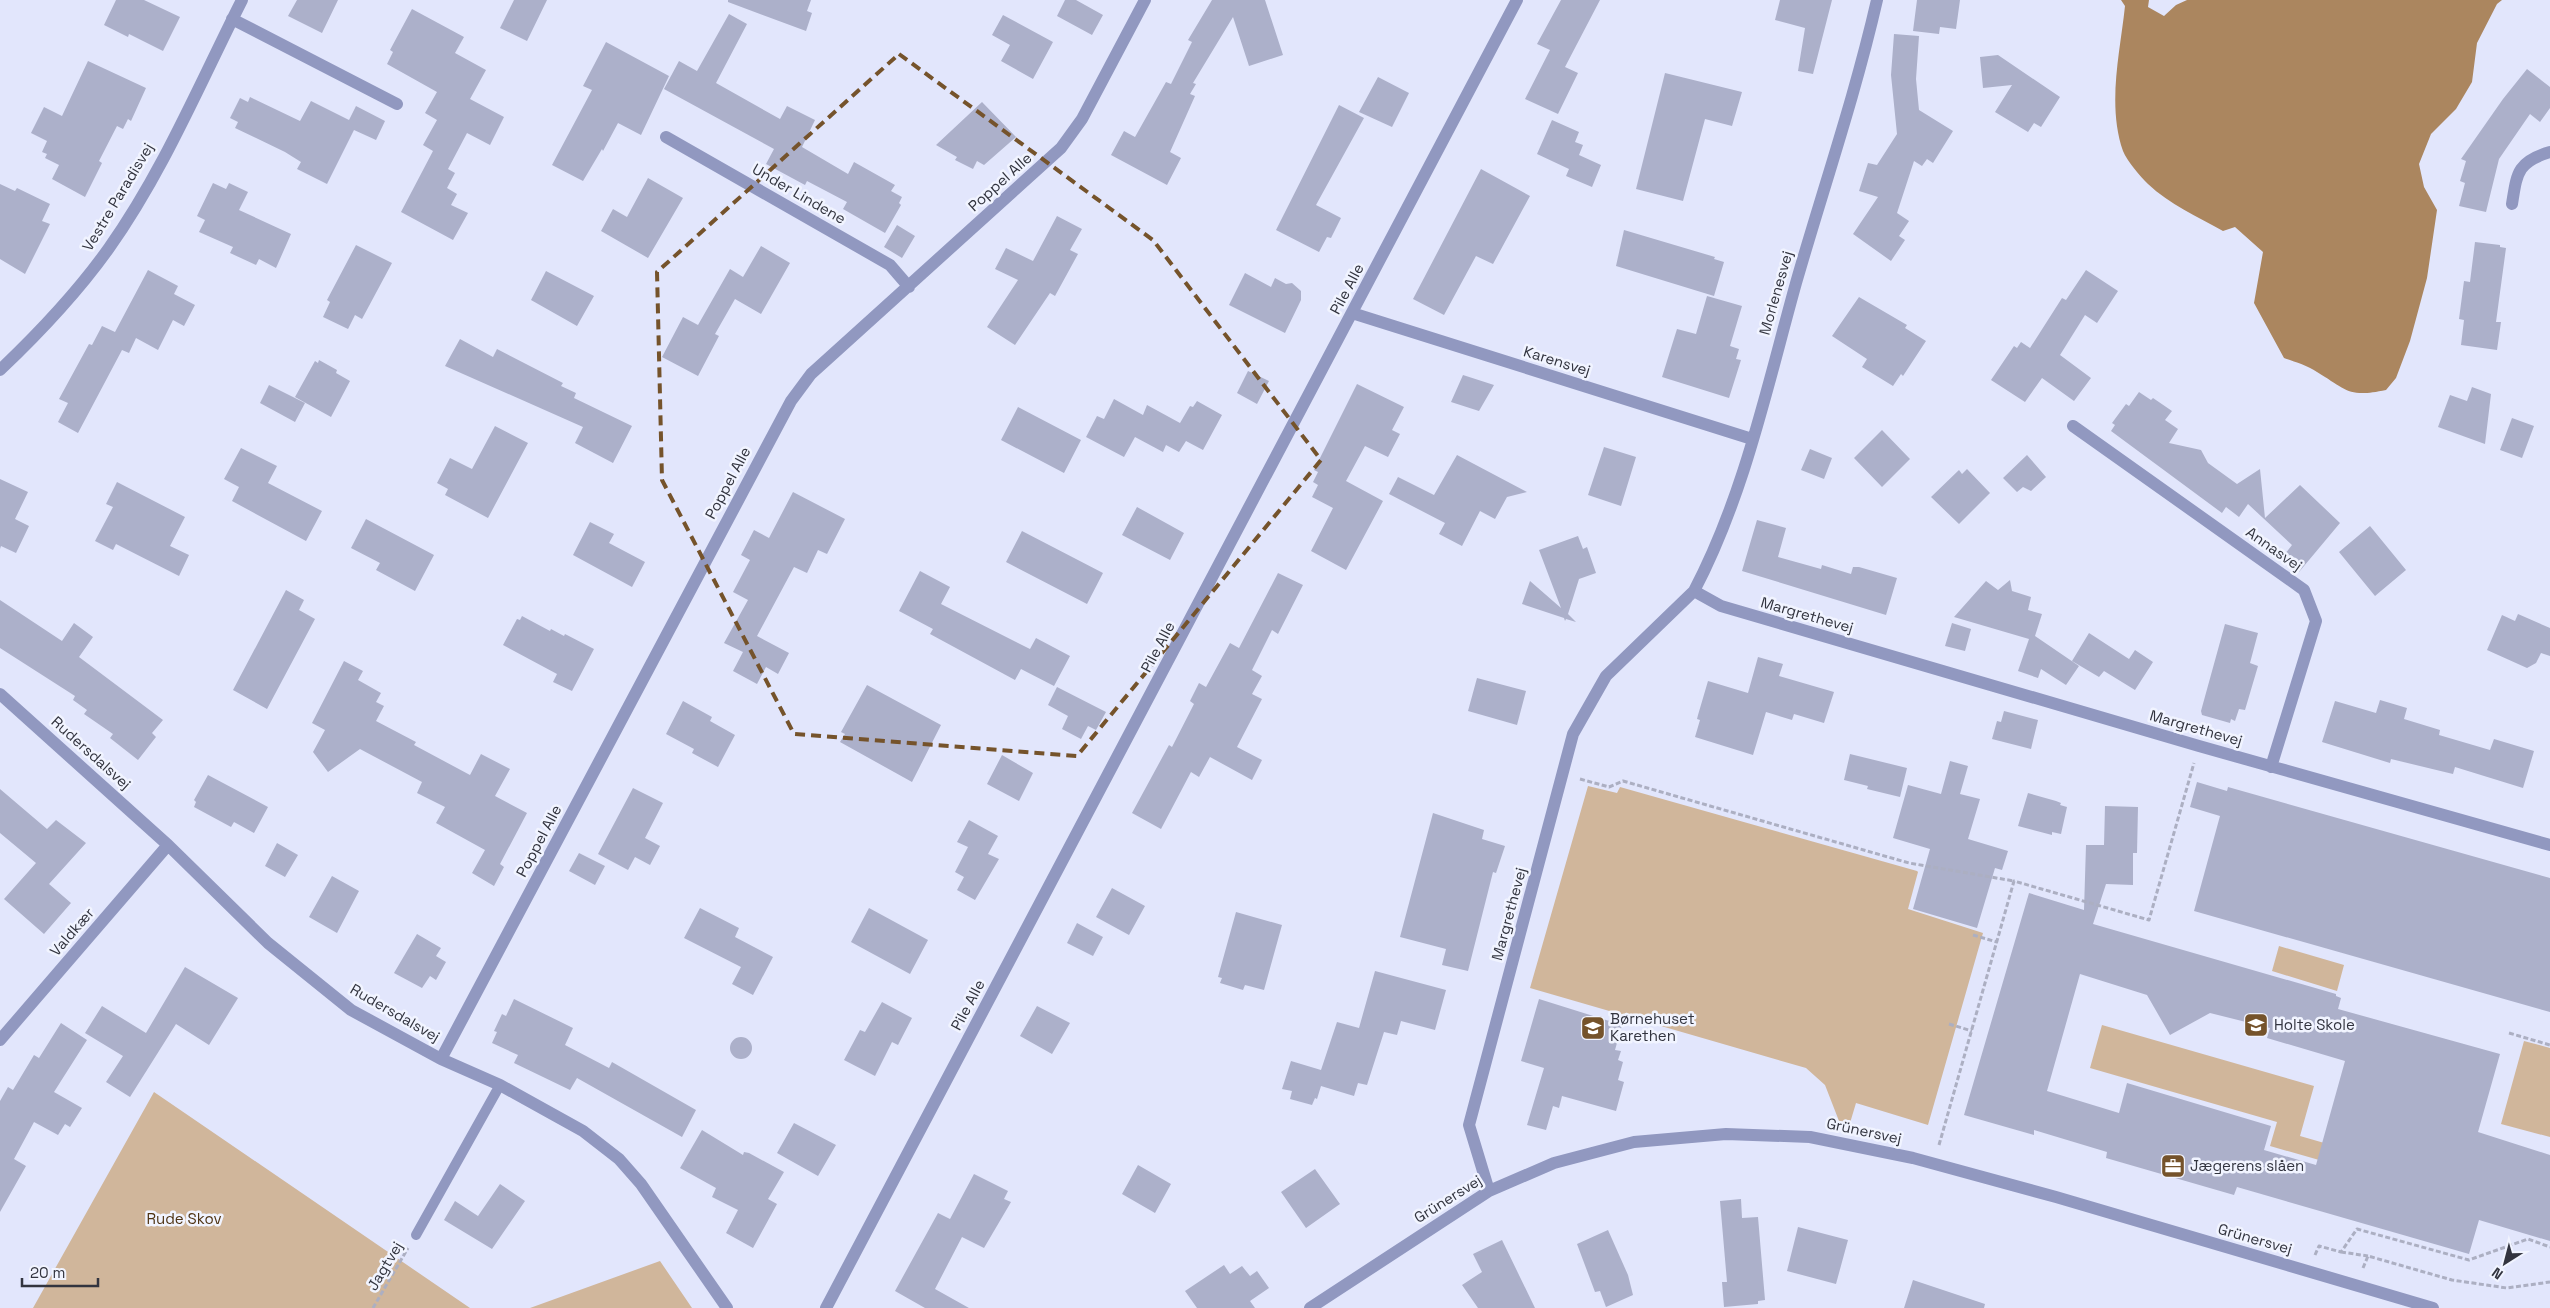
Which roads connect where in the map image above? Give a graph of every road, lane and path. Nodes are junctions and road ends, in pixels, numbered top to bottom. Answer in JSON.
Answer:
{"nodes":[{"id":1,"x":242,"y":0,"type":"edge"},
{"id":2,"x":1146,"y":0,"type":"edge"},
{"id":3,"x":1517,"y":0,"type":"edge"},
{"id":4,"x":1877,"y":0,"type":"edge"},
{"id":5,"x":232,"y":19,"type":"junction"},
{"id":6,"x":396,"y":104,"type":"dead end"},
{"id":7,"x":666,"y":137,"type":"dead end"},
{"id":8,"x":2550,"y":152,"type":"edge"},
{"id":9,"x":2512,"y":204,"type":"dead end"},
{"id":10,"x":909,"y":287,"type":"junction"},
{"id":11,"x":1352,"y":313,"type":"junction"},
{"id":12,"x":0,"y":370,"type":"edge"},
{"id":13,"x":2073,"y":426,"type":"dead end"},
{"id":14,"x":1752,"y":439,"type":"junction"},
{"id":15,"x":1694,"y":591,"type":"junction"},
{"id":16,"x":0,"y":694,"type":"edge"},
{"id":17,"x":2199,"y":746,"type":"junction"},
{"id":18,"x":2271,"y":767,"type":"junction"},
{"id":19,"x":1562,"y":773,"type":"junction"},
{"id":20,"x":168,"y":845,"type":"junction"},
{"id":21,"x":2550,"y":845,"type":"edge"},
{"id":22,"x":2014,"y":881,"type":"junction"},
{"id":23,"x":1973,"y":935,"type":"dead end"},
{"id":24,"x":1997,"y":942,"type":"junction"},
{"id":25,"x":1949,"y":1024,"type":"dead end"},
{"id":26,"x":1972,"y":1032,"type":"junction"},
{"id":27,"x":2509,"y":1033,"type":"dead end"},
{"id":28,"x":0,"y":1040,"type":"edge"},
{"id":29,"x":2550,"y":1045,"type":"edge"},
{"id":30,"x":442,"y":1059,"type":"junction"},
{"id":31,"x":500,"y":1085,"type":"junction"},
{"id":32,"x":1934,"y":1164,"type":"junction"},
{"id":33,"x":1489,"y":1191,"type":"junction"},
{"id":34,"x":416,"y":1235,"type":"joint"},
{"id":35,"x":2550,"y":1246,"type":"edge"},
{"id":36,"x":2341,"y":1252,"type":"junction"},
{"id":37,"x":2368,"y":1256,"type":"junction"},
{"id":38,"x":2307,"y":1271,"type":"junction"},
{"id":39,"x":2550,"y":1282,"type":"edge"},
{"id":40,"x":2357,"y":1285,"type":"junction"},
{"id":41,"x":1314,"y":1307,"type":"edge"},
{"id":42,"x":373,"y":1308,"type":"edge"},
{"id":43,"x":727,"y":1308,"type":"edge"},
{"id":44,"x":826,"y":1308,"type":"edge"},
{"id":45,"x":2433,"y":1308,"type":"edge"}],
"edges":[{"from":1,"to":5,"type":"street","name":"Vestre Paradisvej"},
{"from":2,"to":10,"type":"street","name":"Poppel Alle"},
{"from":3,"to":11,"type":"street","name":"Pile Alle"},
{"from":4,"to":14,"type":"street","name":"Morlenesvej"},
{"from":5,"to":6,"type":"street"},
{"from":5,"to":12,"type":"street","name":"Vestre Paradisvej"},
{"from":7,"to":10,"type":"street","name":"Under Lindene"},
{"from":8,"to":9,"type":"street"},
{"from":10,"to":30,"type":"street","name":"Poppel Alle"},
{"from":11,"to":14,"type":"street","name":"Karensvej"},
{"from":11,"to":44,"type":"street","name":"Pile Alle"},
{"from":13,"to":18,"type":"street","name":"Annasvej"},
{"from":14,"to":15,"type":"street","name":"Morlenesvej"},
{"from":15,"to":17,"type":"street","name":"Margrethevej"},
{"from":15,"to":19,"type":"street","name":"Margrethevej"},
{"from":16,"to":20,"type":"street","name":"Rudersdalsvej"},
{"from":17,"to":18,"type":"street","name":"Margrethevej"},
{"from":17,"to":22,"type":"path"},
{"from":18,"to":21,"type":"street","name":"Margrethevej"},
{"from":19,"to":22,"type":"path"},
{"from":19,"to":33,"type":"street","name":"Margrethevej"},
{"from":20,"to":28,"type":"street","name":"Valdkær"},
{"from":20,"to":30,"type":"street","name":"Rudersdalsvej"},
{"from":22,"to":24,"type":"path"},
{"from":23,"to":24,"type":"path"},
{"from":24,"to":26,"type":"path"},
{"from":25,"to":26,"type":"path"},
{"from":26,"to":32,"type":"path"},
{"from":27,"to":29,"type":"path"},
{"from":30,"to":31,"type":"street","name":"Rudersdalsvej"},
{"from":31,"to":34,"type":"lane"},
{"from":31,"to":43,"type":"street","name":"Rudersdalsvej"},
{"from":32,"to":33,"type":"street","name":"Grünersvej"},
{"from":32,"to":38,"type":"street","name":"Grünersvej"},
{"from":33,"to":41,"type":"street","name":"Grünersvej"},
{"from":34,"to":42,"type":"path","name":"Jagtvej"},
{"from":35,"to":36,"type":"path"},
{"from":36,"to":37,"type":"path"},
{"from":36,"to":38,"type":"path"},
{"from":37,"to":39,"type":"path"},
{"from":37,"to":40,"type":"path"},
{"from":38,"to":40,"type":"street","name":"Grünersvej"},
{"from":40,"to":45,"type":"street","name":"Grünersvej"}]}
